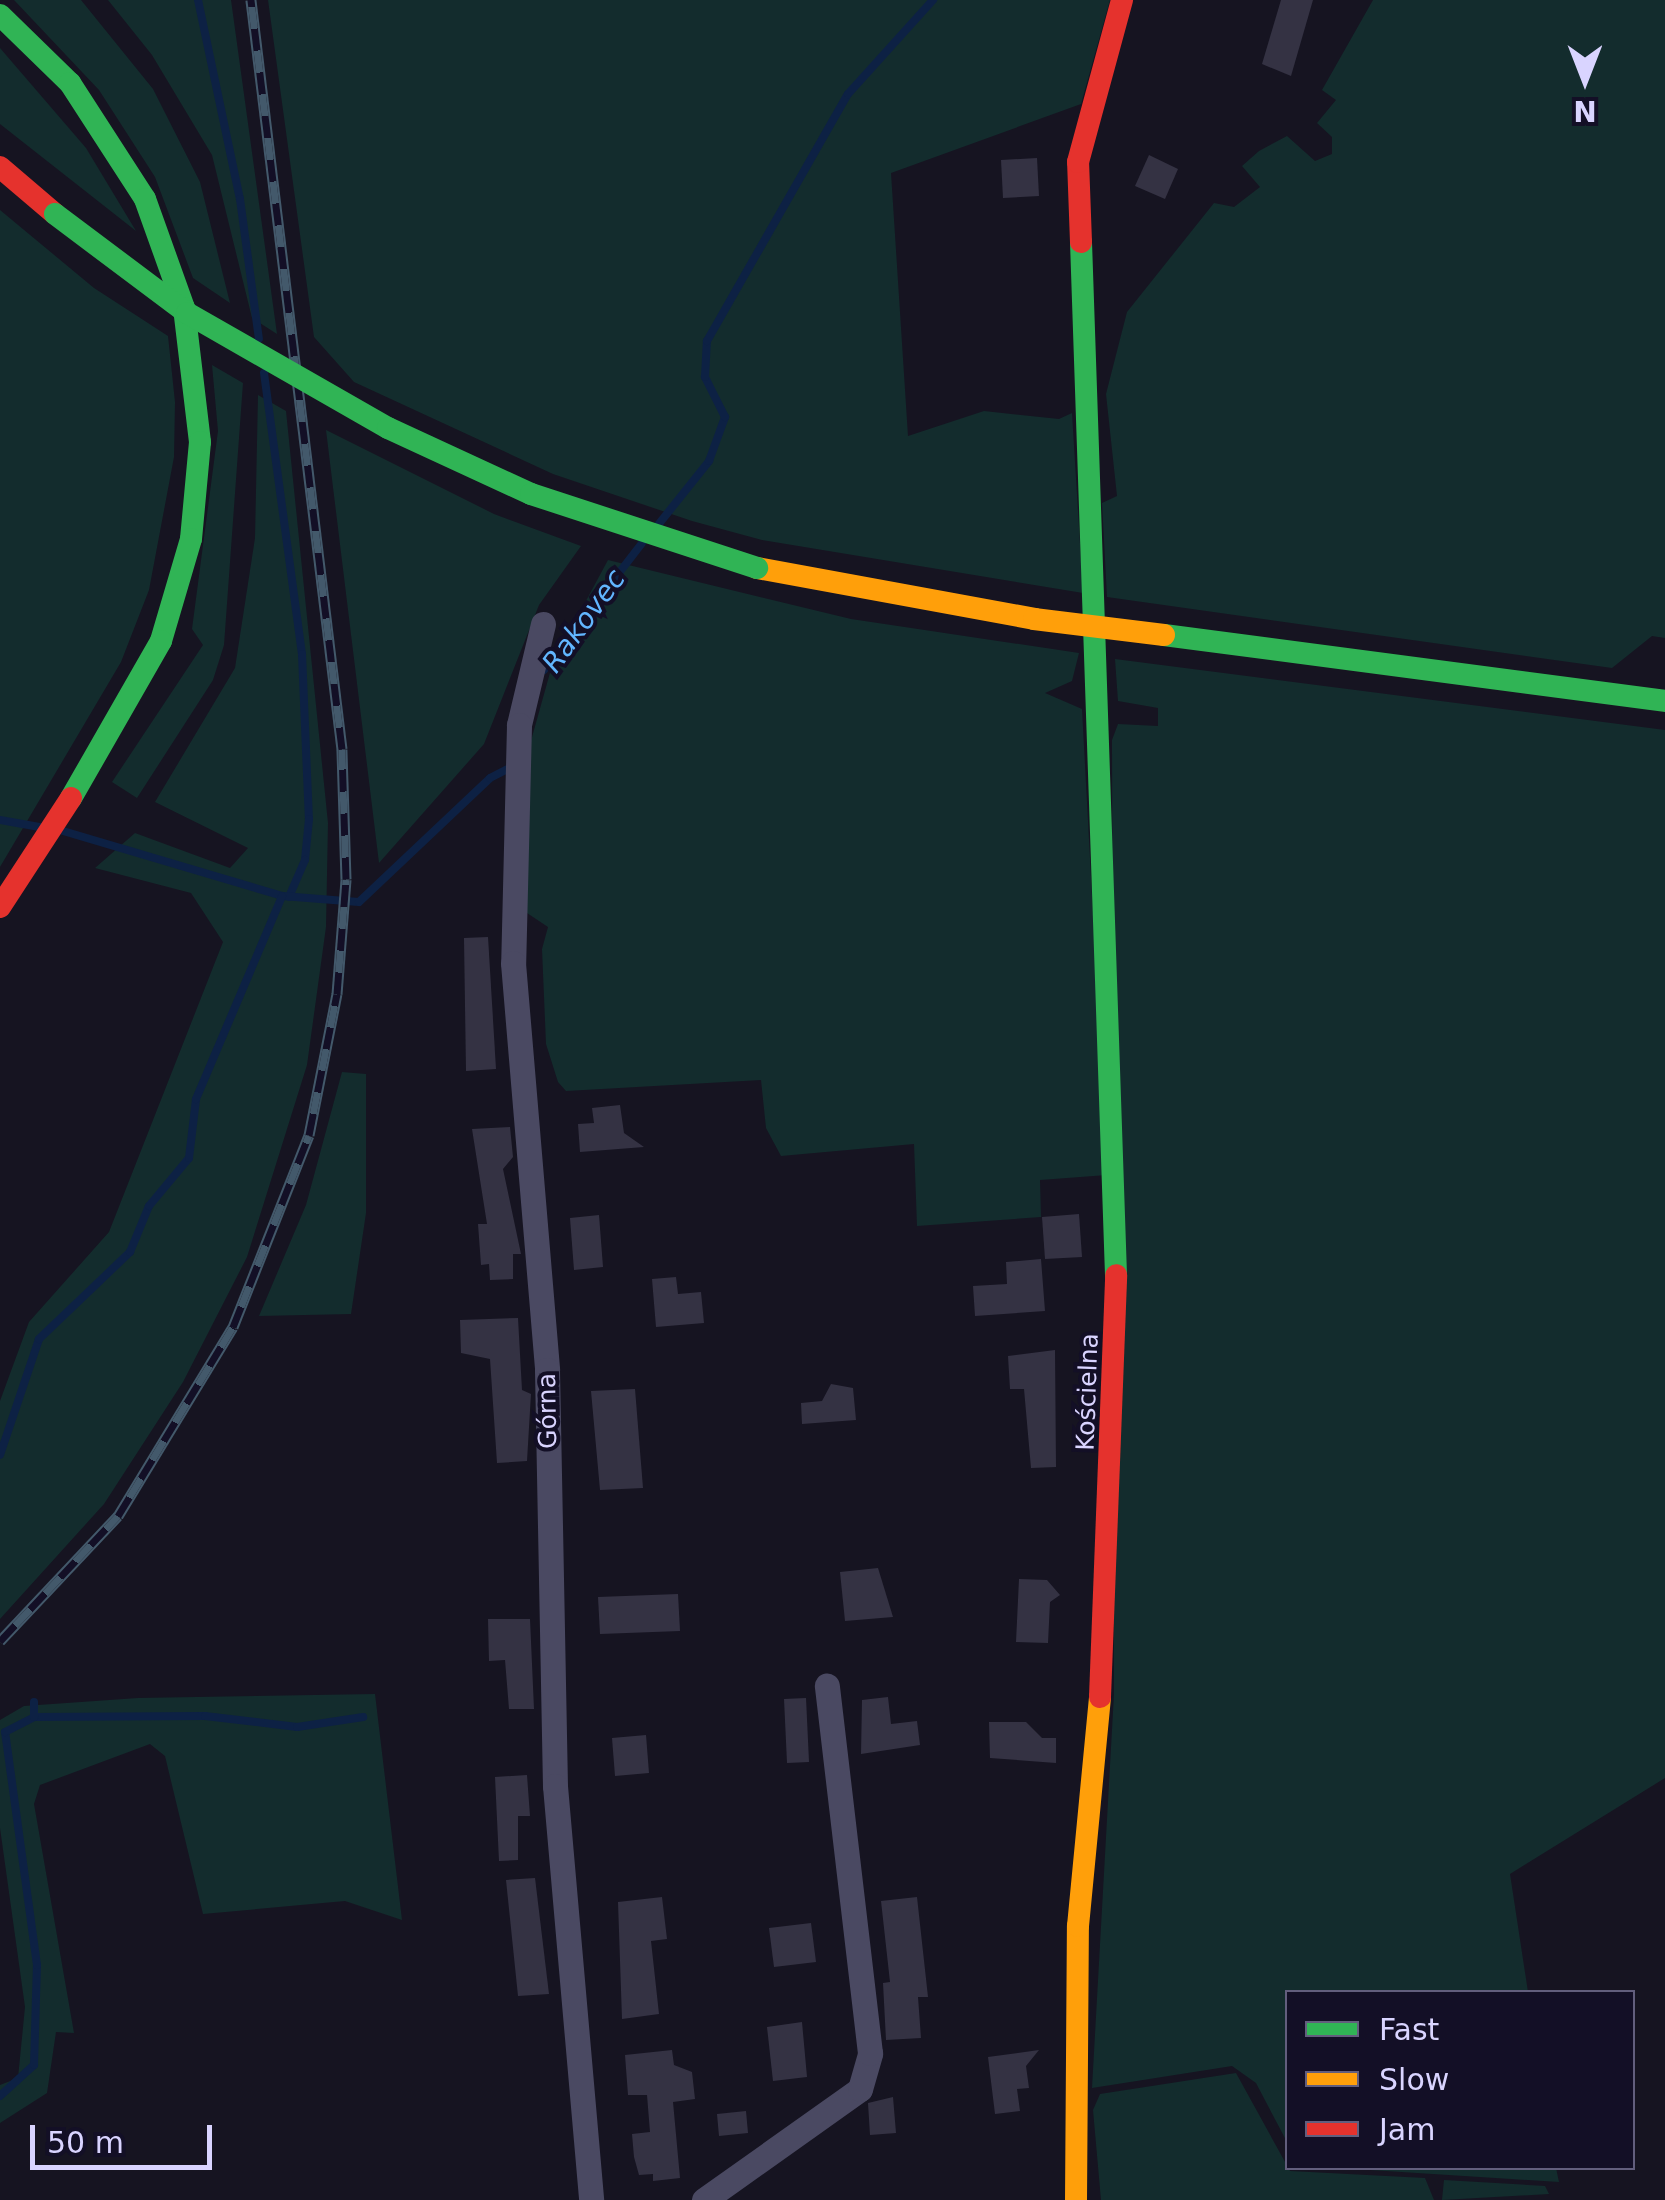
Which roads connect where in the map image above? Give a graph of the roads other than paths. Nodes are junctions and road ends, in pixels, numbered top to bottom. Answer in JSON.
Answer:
{"nodes":[{"id":1,"x":1122,"y":0,"type":"edge"},
{"id":2,"x":0,"y":15,"type":"edge"},
{"id":3,"x":0,"y":166,"type":"edge"},
{"id":4,"x":543,"y":624,"type":"dead end"},
{"id":5,"x":1665,"y":702,"type":"edge"},
{"id":6,"x":0,"y":907,"type":"edge"},
{"id":7,"x":827,"y":1686,"type":"dead end"},
{"id":8,"x":591,"y":2200,"type":"edge"},
{"id":9,"x":704,"y":2200,"type":"edge"},
{"id":10,"x":1076,"y":2200,"type":"edge"}],
"edges":[{"from":1,"to":10,"type":"main road","name":"Kościelna"},
{"from":2,"to":6,"type":"main road"},
{"from":3,"to":5,"type":"main road","bridge":true},
{"from":4,"to":8,"type":"street","name":"Górna"},
{"from":7,"to":9,"type":"street"}]}
